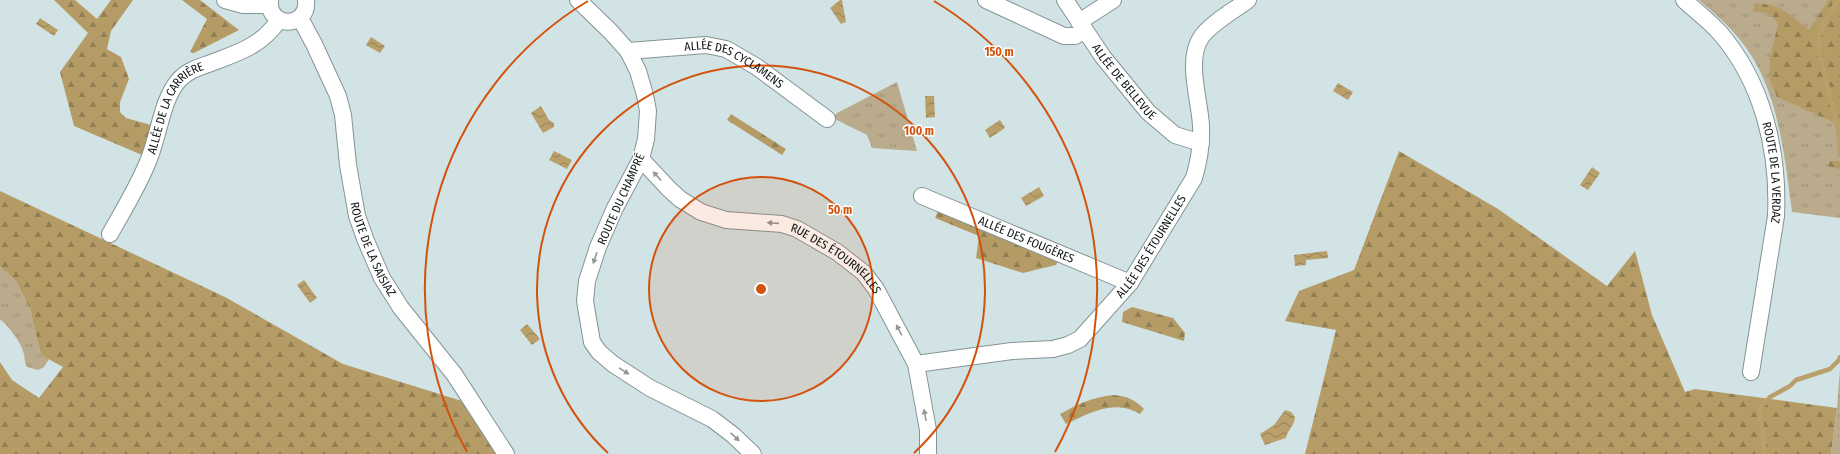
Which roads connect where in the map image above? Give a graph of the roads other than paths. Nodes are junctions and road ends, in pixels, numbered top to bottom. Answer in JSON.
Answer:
{"nodes":[{"id":1,"x":225,"y":0,"type":"edge"},
{"id":2,"x":306,"y":0,"type":"edge"},
{"id":3,"x":578,"y":0,"type":"edge"},
{"id":4,"x":986,"y":0,"type":"edge"},
{"id":5,"x":1065,"y":0,"type":"edge"},
{"id":6,"x":1113,"y":0,"type":"edge"},
{"id":7,"x":1248,"y":0,"type":"edge"},
{"id":8,"x":1684,"y":0,"type":"edge"},
{"id":9,"x":270,"y":2,"type":"edge"},
{"id":10,"x":300,"y":18,"type":"junction"},
{"id":11,"x":279,"y":20,"type":"junction"},
{"id":12,"x":1082,"y":27,"type":"junction"},
{"id":13,"x":628,"y":51,"type":"junction"},
{"id":14,"x":827,"y":119,"type":"dead end"},
{"id":15,"x":1201,"y":142,"type":"junction"},
{"id":16,"x":641,"y":159,"type":"junction"},
{"id":17,"x":922,"y":196,"type":"dead end"},
{"id":18,"x":110,"y":234,"type":"dead end"},
{"id":19,"x":1130,"y":283,"type":"junction"},
{"id":20,"x":916,"y":364,"type":"junction"},
{"id":21,"x":1751,"y":372,"type":"dead end"},
{"id":22,"x":506,"y":454,"type":"edge"},
{"id":23,"x":753,"y":454,"type":"edge"},
{"id":24,"x":928,"y":454,"type":"edge"}],
"edges":[{"from":1,"to":9,"type":"street"},
{"from":2,"to":10,"type":"street"},
{"from":3,"to":13,"type":"street","name":"ROUTE DU CHAMPRÉ"},
{"from":4,"to":12,"type":"street"},
{"from":5,"to":12,"type":"street","name":"ALLÉE DE BELLEVUE"},
{"from":6,"to":12,"type":"street"},
{"from":7,"to":15,"type":"street","name":"ALLÉE DES ÉTOURNELLES"},
{"from":8,"to":21,"type":"street","name":"ROUTE DE LA VERDAZ"},
{"from":9,"to":11,"type":"street"},
{"from":10,"to":11,"type":"street"},
{"from":10,"to":22,"type":"street","name":"ROUTE DE LA SAISIAZ"},
{"from":11,"to":18,"type":"street","name":"ALLÉE DE LA CARRIÈRE"},
{"from":12,"to":15,"type":"street","name":"ALLÉE DE BELLEVUE"},
{"from":13,"to":14,"type":"street","name":"ALLÉE DES CYCLAMENS"},
{"from":13,"to":16,"type":"street","name":"ROUTE DU CHAMPRÉ"},
{"from":15,"to":19,"type":"street","name":"ALLÉE DES ÉTOURNELLES"},
{"from":20,"to":16,"type":"street","name":"RUE DES ÉTOURNELLES","one_way":true},
{"from":16,"to":23,"type":"street","name":"ROUTE DU CHAMPRÉ","one_way":true},
{"from":17,"to":19,"type":"street","name":"ALLÉE DES FOUGÈRES"},
{"from":19,"to":20,"type":"street","name":"ALLÉE DES ÉTOURNELLES"},
{"from":24,"to":20,"type":"street","name":"RUE DES ÉTOURNELLES","one_way":true}]}
